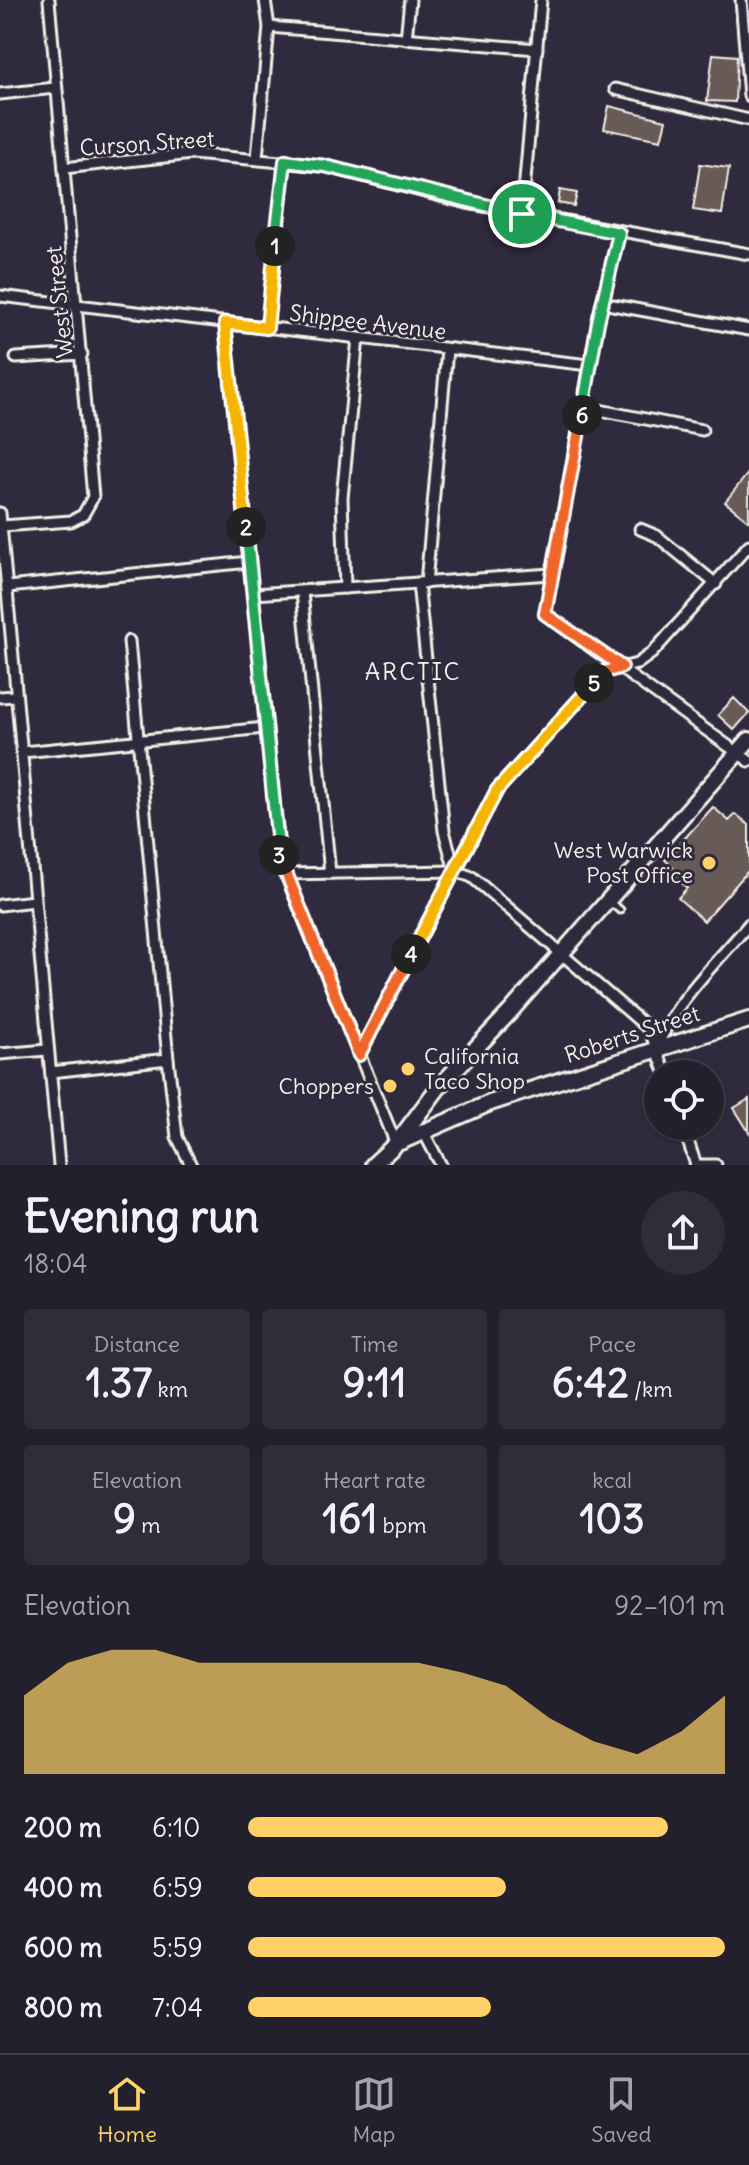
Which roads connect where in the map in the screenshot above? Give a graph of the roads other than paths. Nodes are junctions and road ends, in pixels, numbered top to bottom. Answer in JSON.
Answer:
{"nodes":[{"id":1,"x":49,"y":0,"type":"edge"},
{"id":2,"x":265,"y":0,"type":"edge"},
{"id":3,"x":410,"y":0,"type":"edge"},
{"id":4,"x":541,"y":0,"type":"edge"},
{"id":5,"x":741,"y":0,"type":"edge"},
{"id":6,"x":269,"y":27,"type":"junction"},
{"id":7,"x":406,"y":39,"type":"junction"},
{"id":8,"x":748,"y":45,"type":"edge"},
{"id":9,"x":537,"y":49,"type":"junction"},
{"id":10,"x":55,"y":88,"type":"junction"},
{"id":11,"x":615,"y":89,"type":"dead end"},
{"id":12,"x":0,"y":94,"type":"edge"},
{"id":13,"x":749,"y":96,"type":"edge"},
{"id":14,"x":749,"y":120,"type":"edge"},
{"id":15,"x":257,"y":158,"type":"junction"},
{"id":16,"x":285,"y":161,"type":"junction"},
{"id":17,"x":64,"y":168,"type":"junction"},
{"id":18,"x":522,"y":214,"type":"junction"},
{"id":19,"x":619,"y":233,"type":"junction"},
{"id":20,"x":749,"y":254,"type":"edge"},
{"id":21,"x":0,"y":296,"type":"edge"},
{"id":22,"x":602,"y":303,"type":"junction"},
{"id":23,"x":77,"y":306,"type":"junction"},
{"id":24,"x":225,"y":323,"type":"junction"},
{"id":25,"x":267,"y":328,"type":"junction"},
{"id":26,"x":749,"y":330,"type":"edge"},
{"id":27,"x":358,"y":338,"type":"junction"},
{"id":28,"x":447,"y":350,"type":"junction"},
{"id":29,"x":82,"y":354,"type":"junction"},
{"id":30,"x":16,"y":358,"type":"dead end"},
{"id":31,"x":589,"y":365,"type":"junction"},
{"id":32,"x":584,"y":407,"type":"junction"},
{"id":33,"x":702,"y":430,"type":"dead end"},
{"id":34,"x":0,"y":513,"type":"edge"},
{"id":35,"x":2,"y":526,"type":"edge"},
{"id":36,"x":640,"y":529,"type":"dead end"},
{"id":37,"x":749,"y":545,"type":"edge"},
{"id":38,"x":249,"y":562,"type":"junction"},
{"id":39,"x":552,"y":574,"type":"junction"},
{"id":40,"x":422,"y":583,"type":"junction"},
{"id":41,"x":716,"y":584,"type":"junction"},
{"id":42,"x":8,"y":587,"type":"junction"},
{"id":43,"x":345,"y":588,"type":"junction"},
{"id":44,"x":302,"y":592,"type":"junction"},
{"id":45,"x":254,"y":594,"type":"junction"},
{"id":46,"x":129,"y":641,"type":"dead end"},
{"id":47,"x":622,"y":667,"type":"junction"},
{"id":48,"x":15,"y":696,"type":"junction"},
{"id":49,"x":0,"y":697,"type":"edge"},
{"id":50,"x":265,"y":728,"type":"junction"},
{"id":51,"x":749,"y":740,"type":"edge"},
{"id":52,"x":141,"y":741,"type":"junction"},
{"id":53,"x":23,"y":752,"type":"junction"},
{"id":54,"x":744,"y":757,"type":"edge"},
{"id":55,"x":455,"y":871,"type":"junction"},
{"id":56,"x":330,"y":873,"type":"junction"},
{"id":57,"x":284,"y":874,"type":"junction"},
{"id":58,"x":607,"y":899,"type":"junction"},
{"id":59,"x":34,"y":901,"type":"junction"},
{"id":60,"x":0,"y":905,"type":"edge"},
{"id":61,"x":620,"y":910,"type":"dead end"},
{"id":62,"x":749,"y":924,"type":"edge"},
{"id":63,"x":560,"y":954,"type":"junction"},
{"id":64,"x":749,"y":1020,"type":"edge"},
{"id":65,"x":657,"y":1048,"type":"junction"},
{"id":66,"x":47,"y":1050,"type":"junction"},
{"id":67,"x":0,"y":1054,"type":"edge"},
{"id":68,"x":359,"y":1055,"type":"junction"},
{"id":69,"x":168,"y":1059,"type":"junction"},
{"id":70,"x":661,"y":1060,"type":"edge"},
{"id":71,"x":51,"y":1072,"type":"junction"},
{"id":72,"x":422,"y":1129,"type":"junction"},
{"id":73,"x":688,"y":1140,"type":"edge"},
{"id":74,"x":396,"y":1144,"type":"junction"},
{"id":75,"x":59,"y":1165,"type":"edge"},
{"id":76,"x":191,"y":1165,"type":"edge"},
{"id":77,"x":373,"y":1165,"type":"edge"},
{"id":78,"x":441,"y":1165,"type":"edge"},
{"id":79,"x":698,"y":1165,"type":"edge"},
{"id":80,"x":716,"y":1165,"type":"edge"}],
"edges":[{"from":1,"to":10,"type":"street","name":"West Street"},
{"from":2,"to":6,"type":"street"},
{"from":3,"to":7,"type":"street"},
{"from":4,"to":9,"type":"street"},
{"from":5,"to":8,"type":"street"},
{"from":6,"to":7,"type":"street"},
{"from":6,"to":15,"type":"street"},
{"from":7,"to":9,"type":"street"},
{"from":8,"to":13,"type":"street"},
{"from":9,"to":18,"type":"street"},
{"from":10,"to":12,"type":"street"},
{"from":10,"to":17,"type":"street","name":"West Street"},
{"from":11,"to":14,"type":"street"},
{"from":15,"to":16,"type":"street","name":"Curson Street"},
{"from":15,"to":17,"type":"street","name":"Curson Street"},
{"from":16,"to":18,"type":"street","name":"Curson Street"},
{"from":16,"to":25,"type":"street"},
{"from":17,"to":23,"type":"street","name":"West Street"},
{"from":18,"to":19,"type":"street","name":"Curson Street"},
{"from":19,"to":20,"type":"street","name":"Curson Street"},
{"from":19,"to":22,"type":"street"},
{"from":21,"to":23,"type":"street","name":"Shippee Avenue"},
{"from":22,"to":26,"type":"street"},
{"from":22,"to":31,"type":"street"},
{"from":23,"to":24,"type":"street","name":"Shippee Avenue"},
{"from":23,"to":29,"type":"street","name":"West Street"},
{"from":24,"to":25,"type":"street","name":"Shippee Avenue"},
{"from":24,"to":38,"type":"street"},
{"from":25,"to":27,"type":"street","name":"Shippee Avenue"},
{"from":27,"to":28,"type":"street","name":"Shippee Avenue"},
{"from":27,"to":43,"type":"street"},
{"from":28,"to":31,"type":"street","name":"Shippee Avenue"},
{"from":28,"to":40,"type":"street"},
{"from":29,"to":30,"type":"street"},
{"from":29,"to":35,"type":"street","name":"West Street"},
{"from":31,"to":32,"type":"street"},
{"from":32,"to":33,"type":"street"},
{"from":32,"to":39,"type":"street"},
{"from":34,"to":35,"type":"street"},
{"from":35,"to":42,"type":"street"},
{"from":36,"to":41,"type":"street"},
{"from":37,"to":41,"type":"street"},
{"from":38,"to":42,"type":"street"},
{"from":38,"to":45,"type":"street"},
{"from":39,"to":40,"type":"street"},
{"from":39,"to":47,"type":"street"},
{"from":40,"to":43,"type":"street"},
{"from":40,"to":55,"type":"street"},
{"from":41,"to":47,"type":"street"},
{"from":42,"to":48,"type":"street"},
{"from":43,"to":44,"type":"street"},
{"from":44,"to":45,"type":"street"},
{"from":44,"to":56,"type":"street"},
{"from":45,"to":50,"type":"street"},
{"from":46,"to":52,"type":"street"},
{"from":47,"to":54,"type":"street"},
{"from":47,"to":55,"type":"street"},
{"from":48,"to":49,"type":"street"},
{"from":48,"to":53,"type":"street"},
{"from":50,"to":52,"type":"street"},
{"from":50,"to":57,"type":"street"},
{"from":51,"to":54,"type":"main road"},
{"from":52,"to":53,"type":"street"},
{"from":52,"to":69,"type":"street"},
{"from":53,"to":59,"type":"street"},
{"from":54,"to":58,"type":"main road"},
{"from":55,"to":56,"type":"street"},
{"from":55,"to":63,"type":"street"},
{"from":55,"to":68,"type":"street"},
{"from":56,"to":57,"type":"street"},
{"from":57,"to":68,"type":"street"},
{"from":58,"to":61,"type":"lane"},
{"from":58,"to":63,"type":"main road"},
{"from":59,"to":60,"type":"street"},
{"from":59,"to":66,"type":"street"},
{"from":62,"to":65,"type":"street"},
{"from":63,"to":65,"type":"street"},
{"from":63,"to":74,"type":"main road"},
{"from":64,"to":65,"type":"main road","name":"Roberts Street"},
{"from":65,"to":70,"type":"street"},
{"from":65,"to":72,"type":"main road","name":"Roberts Street"},
{"from":66,"to":67,"type":"street"},
{"from":66,"to":71,"type":"street"},
{"from":68,"to":74,"type":"street"},
{"from":69,"to":71,"type":"street"},
{"from":69,"to":76,"type":"street"},
{"from":71,"to":75,"type":"street"},
{"from":72,"to":74,"type":"main road","name":"Roberts Street"},
{"from":72,"to":78,"type":"street"},
{"from":73,"to":79,"type":"street"},
{"from":74,"to":77,"type":"main road"},
{"from":79,"to":80,"type":"street"}]}
